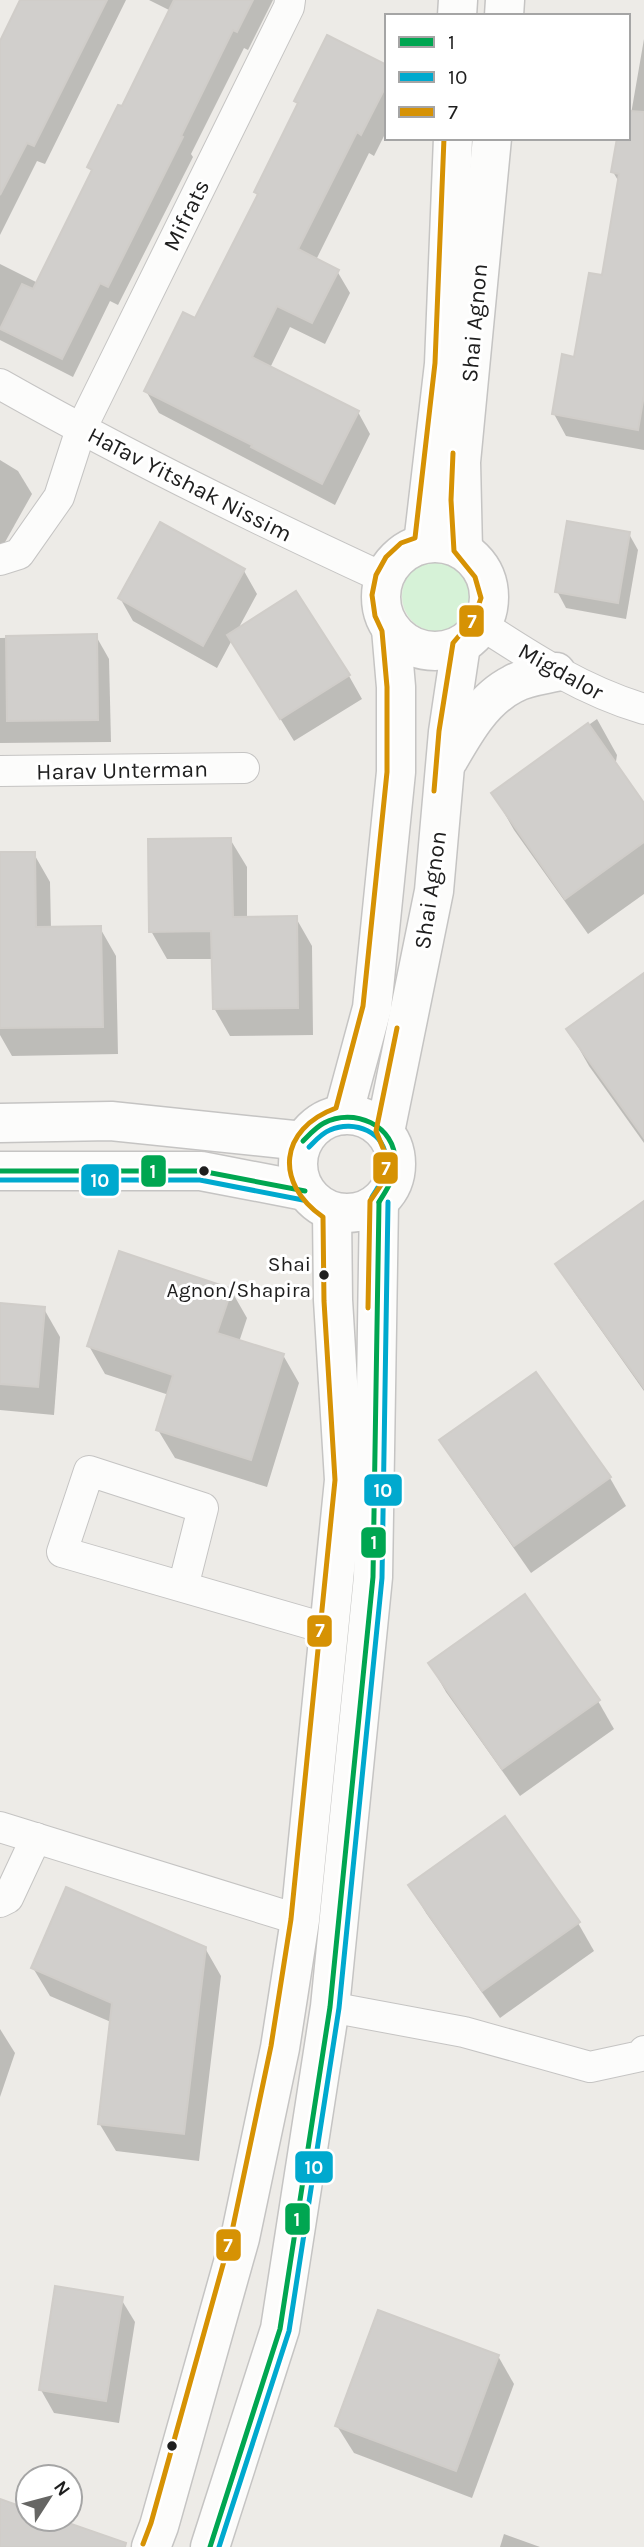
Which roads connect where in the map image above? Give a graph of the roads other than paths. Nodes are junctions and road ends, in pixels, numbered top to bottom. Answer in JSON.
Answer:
{"nodes":[{"id":1,"x":290,"y":0,"type":"edge"},
{"id":2,"x":453,"y":140,"type":"edge"},
{"id":3,"x":492,"y":140,"type":"edge"},
{"id":4,"x":0,"y":384,"type":"edge"},
{"id":5,"x":81,"y":429,"type":"junction"},
{"id":6,"x":423,"y":544,"type":"junction"},
{"id":7,"x":463,"y":550,"type":"junction"},
{"id":8,"x":0,"y":560,"type":"edge"},
{"id":9,"x":384,"y":578,"type":"junction"},
{"id":10,"x":391,"y":629,"type":"junction"},
{"id":11,"x":471,"y":635,"type":"junction"},
{"id":12,"x":555,"y":672,"type":"junction"},
{"id":13,"x":644,"y":709,"type":"edge"},
{"id":14,"x":446,"y":763,"type":"junction"},
{"id":15,"x":244,"y":768,"type":"dead end"},
{"id":16,"x":0,"y":771,"type":"edge"},
{"id":17,"x":343,"y":1115,"type":"junction"},
{"id":18,"x":0,"y":1123,"type":"edge"},
{"id":19,"x":385,"y":1132,"type":"junction"},
{"id":20,"x":303,"y":1141,"type":"junction"},
{"id":21,"x":0,"y":1171,"type":"edge"},
{"id":22,"x":318,"y":1201,"type":"junction"},
{"id":23,"x":379,"y":1202,"type":"junction"},
{"id":24,"x":183,"y":1587,"type":"junction"},
{"id":25,"x":328,"y":1629,"type":"junction"},
{"id":26,"x":0,"y":1827,"type":"edge"},
{"id":27,"x":36,"y":1838,"type":"junction"},
{"id":28,"x":0,"y":1902,"type":"edge"},
{"id":29,"x":300,"y":1920,"type":"junction"},
{"id":30,"x":330,"y":2007,"type":"junction"},
{"id":31,"x":644,"y":2051,"type":"edge"},
{"id":32,"x":151,"y":2547,"type":"edge"},
{"id":33,"x":209,"y":2547,"type":"edge"}],
"edges":[{"from":1,"to":5,"type":"street","name":"Mifrats"},
{"from":2,"to":6,"type":"street","name":"Shai Agnon"},
{"from":3,"to":7,"type":"street","name":"Shai Agnon"},
{"from":4,"to":5,"type":"street","name":"HaTav Yitshak Nissim"},
{"from":5,"to":8,"type":"street"},
{"from":5,"to":9,"type":"street","name":"HaTav Yitshak Nissim"},
{"from":6,"to":7,"type":"street"},
{"from":6,"to":9,"type":"street"},
{"from":7,"to":11,"type":"street"},
{"from":9,"to":10,"type":"street"},
{"from":10,"to":11,"type":"street"},
{"from":10,"to":17,"type":"street","name":"Shai Agnon"},
{"from":11,"to":12,"type":"street","name":"Migdalor"},
{"from":11,"to":14,"type":"street","name":"Shai Agnon"},
{"from":12,"to":13,"type":"street","name":"Migdalor"},
{"from":12,"to":14,"type":"street"},
{"from":14,"to":19,"type":"street","name":"Shai Agnon"},
{"from":15,"to":16,"type":"street","name":"Harav Unterman"},
{"from":17,"to":19,"type":"street"},
{"from":17,"to":20,"type":"street"},
{"from":18,"to":20,"type":"street"},
{"from":19,"to":23,"type":"street"},
{"from":20,"to":22,"type":"street"},
{"from":21,"to":22,"type":"street"},
{"from":22,"to":23,"type":"street"},
{"from":22,"to":25,"type":"street"},
{"from":23,"to":30,"type":"street"},
{"from":24,"to":24,"type":"street"},
{"from":24,"to":25,"type":"street"},
{"from":25,"to":29,"type":"street"},
{"from":26,"to":27,"type":"street"},
{"from":27,"to":28,"type":"street"},
{"from":27,"to":29,"type":"street"},
{"from":29,"to":32,"type":"street"},
{"from":30,"to":31,"type":"street"},
{"from":30,"to":33,"type":"street"}]}
